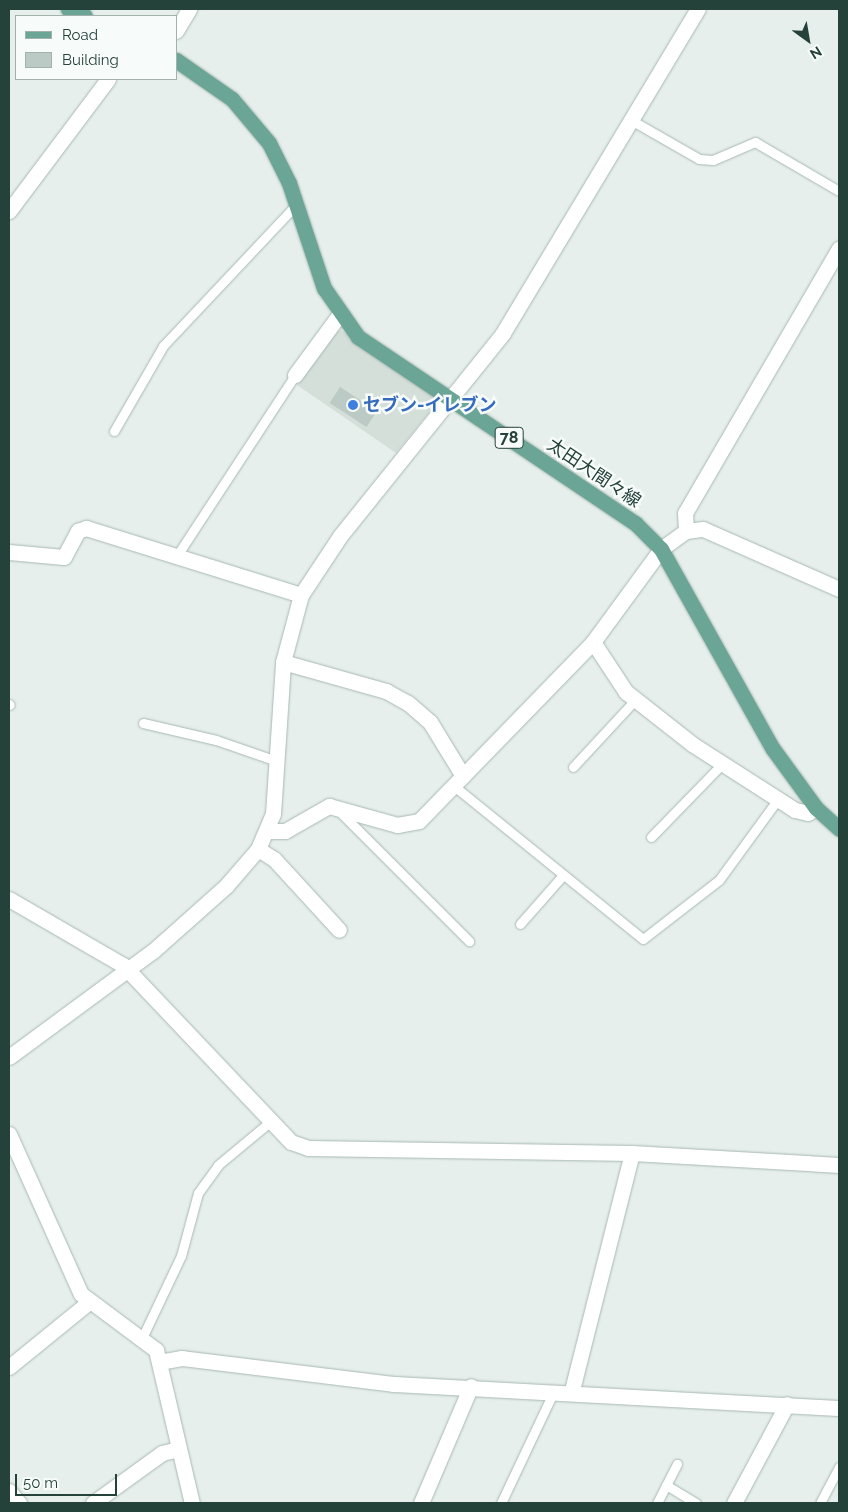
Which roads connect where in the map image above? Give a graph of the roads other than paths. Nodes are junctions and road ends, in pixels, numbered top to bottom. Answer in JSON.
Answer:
{"nodes":[{"id":1,"x":68,"y":9,"type":"edge"},
{"id":2,"x":189,"y":9,"type":"edge"},
{"id":3,"x":698,"y":9,"type":"edge"},
{"id":4,"x":83,"y":15,"type":"edge"},
{"id":5,"x":178,"y":28,"type":"edge"},
{"id":6,"x":178,"y":61,"type":"edge"},
{"id":7,"x":107,"y":80,"type":"edge"},
{"id":8,"x":631,"y":120,"type":"junction"},
{"id":9,"x":839,"y":191,"type":"edge"},
{"id":10,"x":295,"y":206,"type":"junction"},
{"id":11,"x":9,"y":211,"type":"edge"},
{"id":12,"x":837,"y":255,"type":"edge"},
{"id":13,"x":339,"y":315,"type":"junction"},
{"id":14,"x":295,"y":375,"type":"joint"},
{"id":15,"x":453,"y":400,"type":"junction"},
{"id":16,"x":114,"y":430,"type":"dead end"},
{"id":17,"x":686,"y":531,"type":"junction"},
{"id":18,"x":661,"y":549,"type":"junction"},
{"id":19,"x":9,"y":552,"type":"edge"},
{"id":20,"x":178,"y":554,"type":"junction"},
{"id":21,"x":839,"y":589,"type":"edge"},
{"id":22,"x":301,"y":595,"type":"junction"},
{"id":23,"x":593,"y":642,"type":"junction"},
{"id":24,"x":283,"y":662,"type":"junction"},
{"id":25,"x":635,"y":700,"type":"junction"},
{"id":26,"x":143,"y":723,"type":"dead end"},
{"id":27,"x":277,"y":761,"type":"junction"},
{"id":28,"x":721,"y":765,"type":"junction"},
{"id":29,"x":573,"y":767,"type":"dead end"},
{"id":30,"x":458,"y":781,"type":"junction"},
{"id":31,"x":778,"y":799,"type":"junction"},
{"id":32,"x":337,"y":808,"type":"junction"},
{"id":33,"x":816,"y":808,"type":"junction"},
{"id":34,"x":839,"y":829,"type":"edge"},
{"id":35,"x":268,"y":831,"type":"junction"},
{"id":36,"x":651,"y":837,"type":"dead end"},
{"id":37,"x":258,"y":849,"type":"junction"},
{"id":38,"x":563,"y":875,"type":"junction"},
{"id":39,"x":9,"y":899,"type":"edge"},
{"id":40,"x":520,"y":924,"type":"dead end"},
{"id":41,"x":340,"y":930,"type":"dead end"},
{"id":42,"x":469,"y":941,"type":"dead end"},
{"id":43,"x":128,"y":970,"type":"junction"},
{"id":44,"x":9,"y":1057,"type":"edge"},
{"id":45,"x":271,"y":1121,"type":"junction"},
{"id":46,"x":9,"y":1134,"type":"edge"},
{"id":47,"x":632,"y":1153,"type":"junction"},
{"id":48,"x":839,"y":1165,"type":"edge"},
{"id":49,"x":88,"y":1302,"type":"junction"},
{"id":50,"x":142,"y":1338,"type":"junction"},
{"id":51,"x":159,"y":1362,"type":"junction"},
{"id":52,"x":9,"y":1367,"type":"edge"},
{"id":53,"x":471,"y":1386,"type":"junction"},
{"id":54,"x":554,"y":1390,"type":"junction"},
{"id":55,"x":572,"y":1390,"type":"junction"},
{"id":56,"x":787,"y":1404,"type":"junction"},
{"id":57,"x":839,"y":1408,"type":"edge"},
{"id":58,"x":178,"y":1449,"type":"junction"},
{"id":59,"x":677,"y":1464,"type":"dead end"},
{"id":60,"x":839,"y":1468,"type":"edge"},
{"id":61,"x":666,"y":1485,"type":"junction"},
{"id":62,"x":9,"y":1491,"type":"edge"},
{"id":63,"x":19,"y":1503,"type":"edge"},
{"id":64,"x":93,"y":1503,"type":"edge"},
{"id":65,"x":192,"y":1503,"type":"edge"},
{"id":66,"x":421,"y":1503,"type":"edge"},
{"id":67,"x":501,"y":1503,"type":"edge"},
{"id":68,"x":657,"y":1503,"type":"edge"},
{"id":69,"x":696,"y":1503,"type":"edge"},
{"id":70,"x":734,"y":1503,"type":"edge"},
{"id":71,"x":820,"y":1503,"type":"edge"}],
"edges":[{"from":1,"to":4,"type":"main road"},
{"from":2,"to":5,"type":"street"},
{"from":3,"to":8,"type":"street"},
{"from":6,"to":10,"type":"main road","name":"太田大間々線","number":"78"},
{"from":7,"to":11,"type":"street"},
{"from":8,"to":9,"type":"lane"},
{"from":8,"to":15,"type":"street"},
{"from":10,"to":13,"type":"main road","name":"太田大間々線","number":"78"},
{"from":10,"to":16,"type":"lane"},
{"from":12,"to":17,"type":"street"},
{"from":13,"to":14,"type":"street"},
{"from":13,"to":15,"type":"main road","name":"太田大間々線","number":"78"},
{"from":14,"to":20,"type":"lane"},
{"from":15,"to":18,"type":"main road","name":"太田大間々線","number":"78"},
{"from":15,"to":22,"type":"street"},
{"from":17,"to":18,"type":"street"},
{"from":17,"to":21,"type":"street"},
{"from":18,"to":23,"type":"street"},
{"from":18,"to":33,"type":"main road","name":"太田大間々線","number":"78"},
{"from":19,"to":20,"type":"street"},
{"from":20,"to":22,"type":"street"},
{"from":22,"to":24,"type":"street"},
{"from":23,"to":25,"type":"street"},
{"from":23,"to":30,"type":"street"},
{"from":24,"to":27,"type":"street"},
{"from":24,"to":30,"type":"street"},
{"from":25,"to":28,"type":"street"},
{"from":25,"to":29,"type":"lane"},
{"from":26,"to":27,"type":"lane"},
{"from":27,"to":35,"type":"street"},
{"from":28,"to":31,"type":"street"},
{"from":28,"to":36,"type":"lane"},
{"from":30,"to":32,"type":"street"},
{"from":30,"to":38,"type":"lane"},
{"from":31,"to":33,"type":"street"},
{"from":31,"to":38,"type":"lane"},
{"from":32,"to":35,"type":"street"},
{"from":32,"to":42,"type":"lane"},
{"from":33,"to":34,"type":"main road","name":"太田大間々線","number":"78"},
{"from":35,"to":37,"type":"street"},
{"from":37,"to":41,"type":"street"},
{"from":37,"to":43,"type":"street"},
{"from":38,"to":40,"type":"lane"},
{"from":39,"to":43,"type":"street"},
{"from":43,"to":44,"type":"street"},
{"from":43,"to":45,"type":"street"},
{"from":45,"to":47,"type":"street"},
{"from":45,"to":50,"type":"lane"},
{"from":46,"to":49,"type":"street"},
{"from":47,"to":48,"type":"street"},
{"from":47,"to":55,"type":"street"},
{"from":49,"to":50,"type":"street"},
{"from":49,"to":52,"type":"street"},
{"from":50,"to":51,"type":"street"},
{"from":51,"to":53,"type":"street"},
{"from":51,"to":58,"type":"street"},
{"from":53,"to":54,"type":"street"},
{"from":53,"to":66,"type":"street"},
{"from":54,"to":55,"type":"street"},
{"from":54,"to":67,"type":"lane"},
{"from":55,"to":56,"type":"street"},
{"from":56,"to":57,"type":"street"},
{"from":56,"to":70,"type":"street"},
{"from":58,"to":64,"type":"street"},
{"from":58,"to":65,"type":"street"},
{"from":59,"to":61,"type":"lane"},
{"from":60,"to":71,"type":"lane"},
{"from":61,"to":68,"type":"lane"},
{"from":61,"to":69,"type":"lane"},
{"from":62,"to":63,"type":"street"}]}
